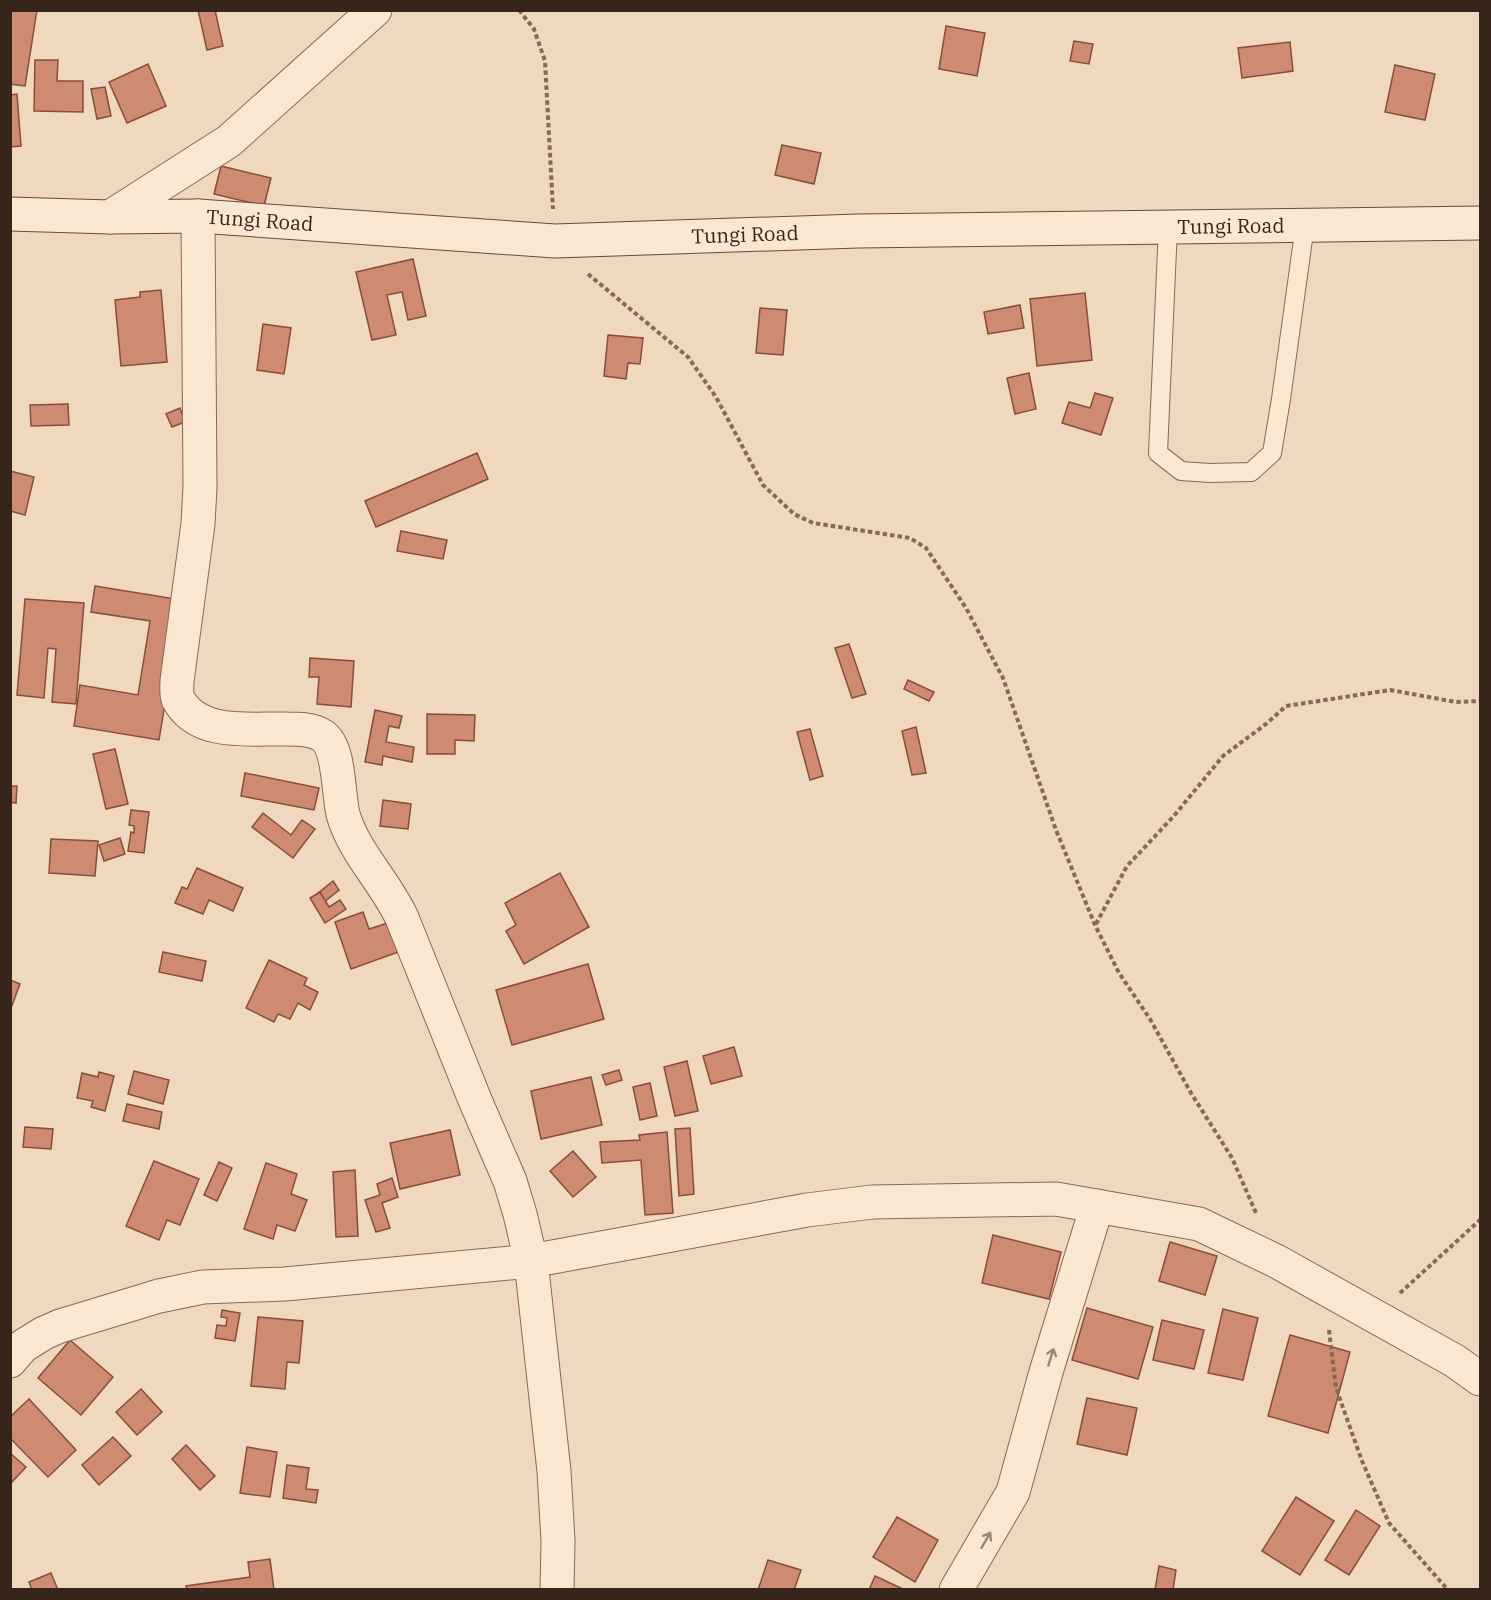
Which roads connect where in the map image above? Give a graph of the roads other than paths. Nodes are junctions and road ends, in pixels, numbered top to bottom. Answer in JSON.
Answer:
{"nodes":[{"id":1,"x":375,"y":10,"type":"edge"},
{"id":2,"x":10,"y":214,"type":"edge"},
{"id":3,"x":198,"y":216,"type":"junction"},
{"id":4,"x":110,"y":217,"type":"junction"},
{"id":5,"x":1480,"y":223,"type":"edge"},
{"id":6,"x":1305,"y":225,"type":"junction"},
{"id":7,"x":1168,"y":227,"type":"junction"},
{"id":8,"x":1097,"y":1206,"type":"junction"},
{"id":9,"x":531,"y":1261,"type":"junction"},
{"id":10,"x":10,"y":1361,"type":"edge"},
{"id":11,"x":1480,"y":1379,"type":"edge"},
{"id":12,"x":556,"y":1590,"type":"edge"},
{"id":13,"x":956,"y":1590,"type":"edge"}],
"edges":[{"from":1,"to":4,"type":"street"},
{"from":2,"to":4,"type":"street","name":"Tungi Road"},
{"from":3,"to":4,"type":"street","name":"Tungi Road"},
{"from":3,"to":7,"type":"street","name":"Tungi Road"},
{"from":3,"to":9,"type":"street"},
{"from":5,"to":6,"type":"street","name":"Tungi Road"},
{"from":6,"to":7,"type":"street","name":"Tungi Road"},
{"from":6,"to":7,"type":"lane"},
{"from":8,"to":9,"type":"street"},
{"from":8,"to":11,"type":"street"},
{"from":13,"to":8,"type":"street","one_way":true},
{"from":9,"to":10,"type":"street"},
{"from":9,"to":12,"type":"street"}]}
